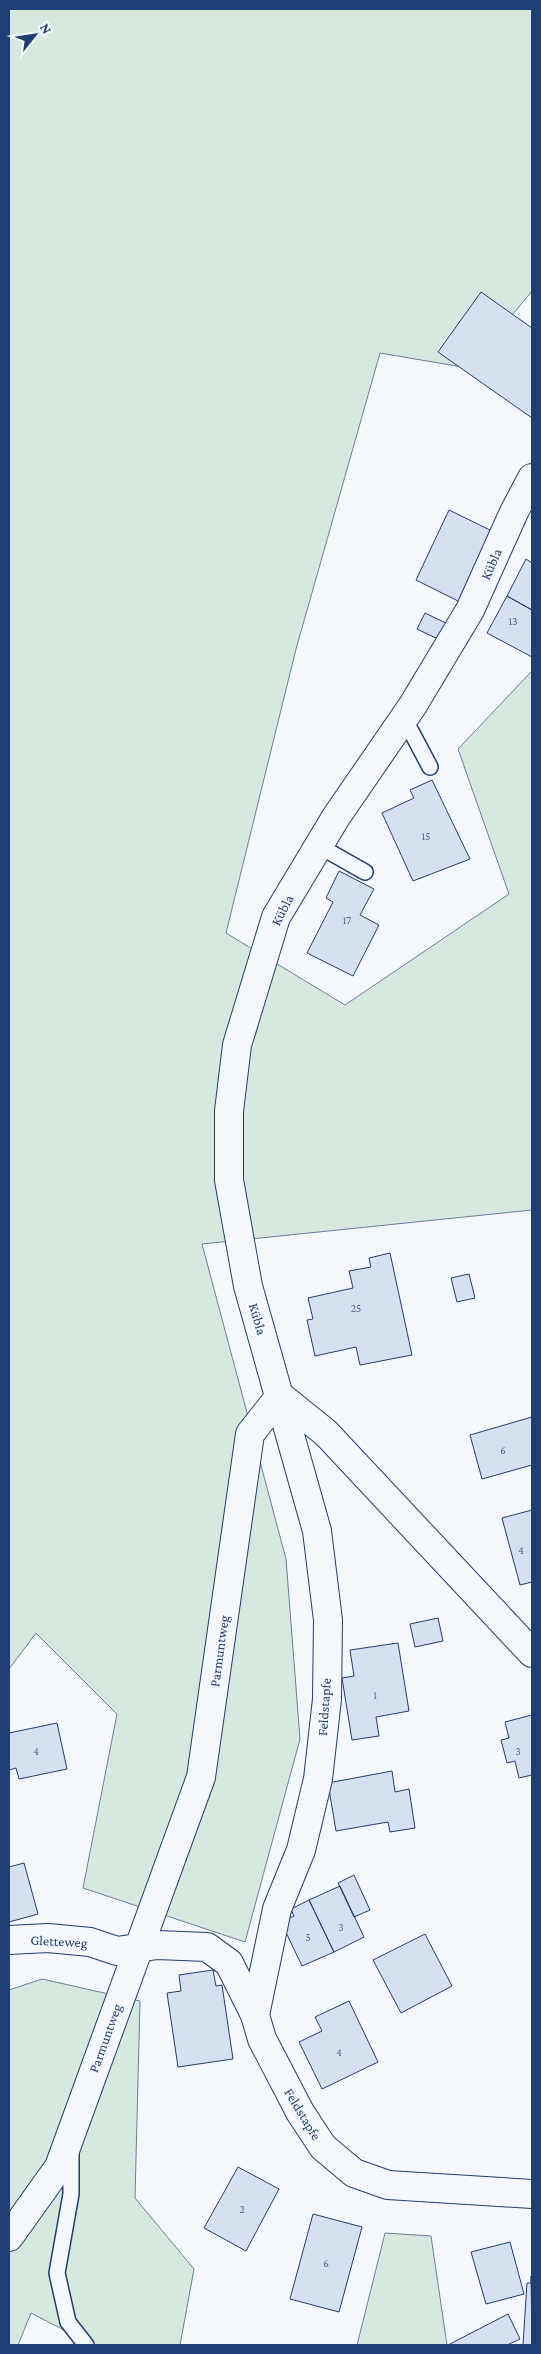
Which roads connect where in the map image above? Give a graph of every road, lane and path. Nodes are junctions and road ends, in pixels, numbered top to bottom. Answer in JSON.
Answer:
{"nodes":[{"id":1,"x":532,"y":478,"type":"edge"},
{"id":2,"x":404,"y":718,"type":"junction"},
{"id":3,"x":430,"y":767,"type":"dead end"},
{"id":4,"x":319,"y":846,"type":"junction"},
{"id":5,"x":365,"y":872,"type":"dead end"},
{"id":6,"x":280,"y":1396,"type":"junction"},
{"id":7,"x":532,"y":1653,"type":"edge"},
{"id":8,"x":9,"y":1940,"type":"edge"},
{"id":9,"x":138,"y":1947,"type":"junction"},
{"id":10,"x":256,"y":2015,"type":"junction"},
{"id":11,"x":72,"y":2128,"type":"junction"},
{"id":12,"x":532,"y":2194,"type":"edge"},
{"id":13,"x":9,"y":2237,"type":"edge"},
{"id":14,"x":86,"y":2345,"type":"edge"}],
"edges":[{"from":1,"to":2,"type":"street","name":"Kübla"},
{"from":2,"to":3,"type":"lane"},
{"from":2,"to":4,"type":"street","name":"Kübla"},
{"from":4,"to":5,"type":"lane"},
{"from":4,"to":6,"type":"street","name":"Kübla"},
{"from":6,"to":7,"type":"street"},
{"from":6,"to":9,"type":"street","name":"Parmuntweg"},
{"from":6,"to":10,"type":"street","name":"Feldstapfe"},
{"from":8,"to":9,"type":"street","name":"Gletteweg"},
{"from":9,"to":10,"type":"street","name":"Feldstapfe"},
{"from":9,"to":11,"type":"street","name":"Parmuntweg"},
{"from":10,"to":12,"type":"street","name":"Feldstapfe"},
{"from":11,"to":13,"type":"street","name":"Parmuntweg"},
{"from":11,"to":14,"type":"lane"}]}
